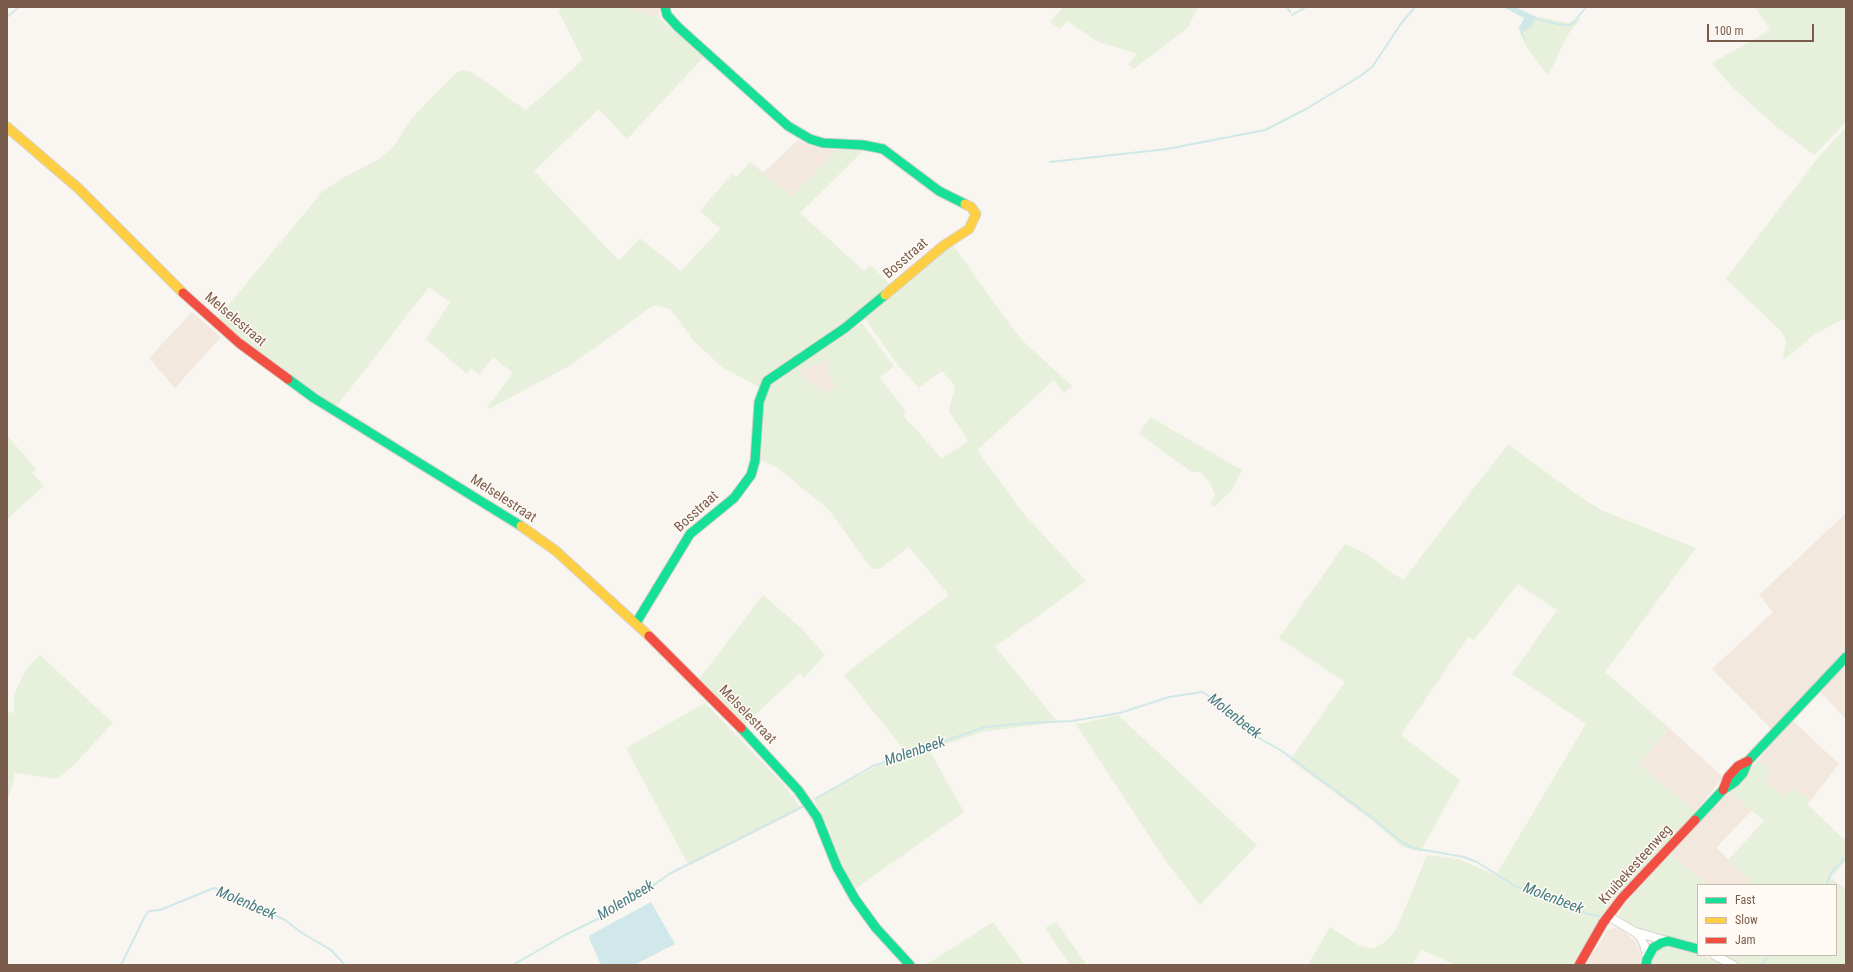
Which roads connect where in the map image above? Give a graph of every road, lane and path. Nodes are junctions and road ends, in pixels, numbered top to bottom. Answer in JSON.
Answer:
{"nodes":[{"id":1,"x":665,"y":7,"type":"edge"},
{"id":2,"x":7,"y":127,"type":"edge"},
{"id":3,"x":636,"y":623,"type":"junction"},
{"id":4,"x":1846,"y":657,"type":"edge"},
{"id":5,"x":1608,"y":916,"type":"junction"},
{"id":6,"x":1635,"y":932,"type":"junction"},
{"id":7,"x":1668,"y":941,"type":"junction"},
{"id":8,"x":1697,"y":949,"type":"edge"},
{"id":9,"x":1716,"y":956,"type":"edge"},
{"id":10,"x":1646,"y":962,"type":"edge"},
{"id":11,"x":910,"y":965,"type":"edge"},
{"id":12,"x":1579,"y":965,"type":"edge"},
{"id":13,"x":1733,"y":965,"type":"edge"}],
"edges":[{"from":1,"to":3,"type":"street","name":"Bosstraat"},
{"from":2,"to":3,"type":"street","name":"Melselestraat"},
{"from":3,"to":11,"type":"street","name":"Melselestraat"},
{"from":4,"to":5,"type":"street","name":"Kruibekesteenweg"},
{"from":5,"to":6,"type":"street"},
{"from":5,"to":12,"type":"street","name":"Kruibekesteenweg"},
{"from":6,"to":7,"type":"street"},
{"from":6,"to":10,"type":"street"},
{"from":7,"to":8,"type":"street"},
{"from":7,"to":10,"type":"street"},
{"from":9,"to":13,"type":"street"}]}
